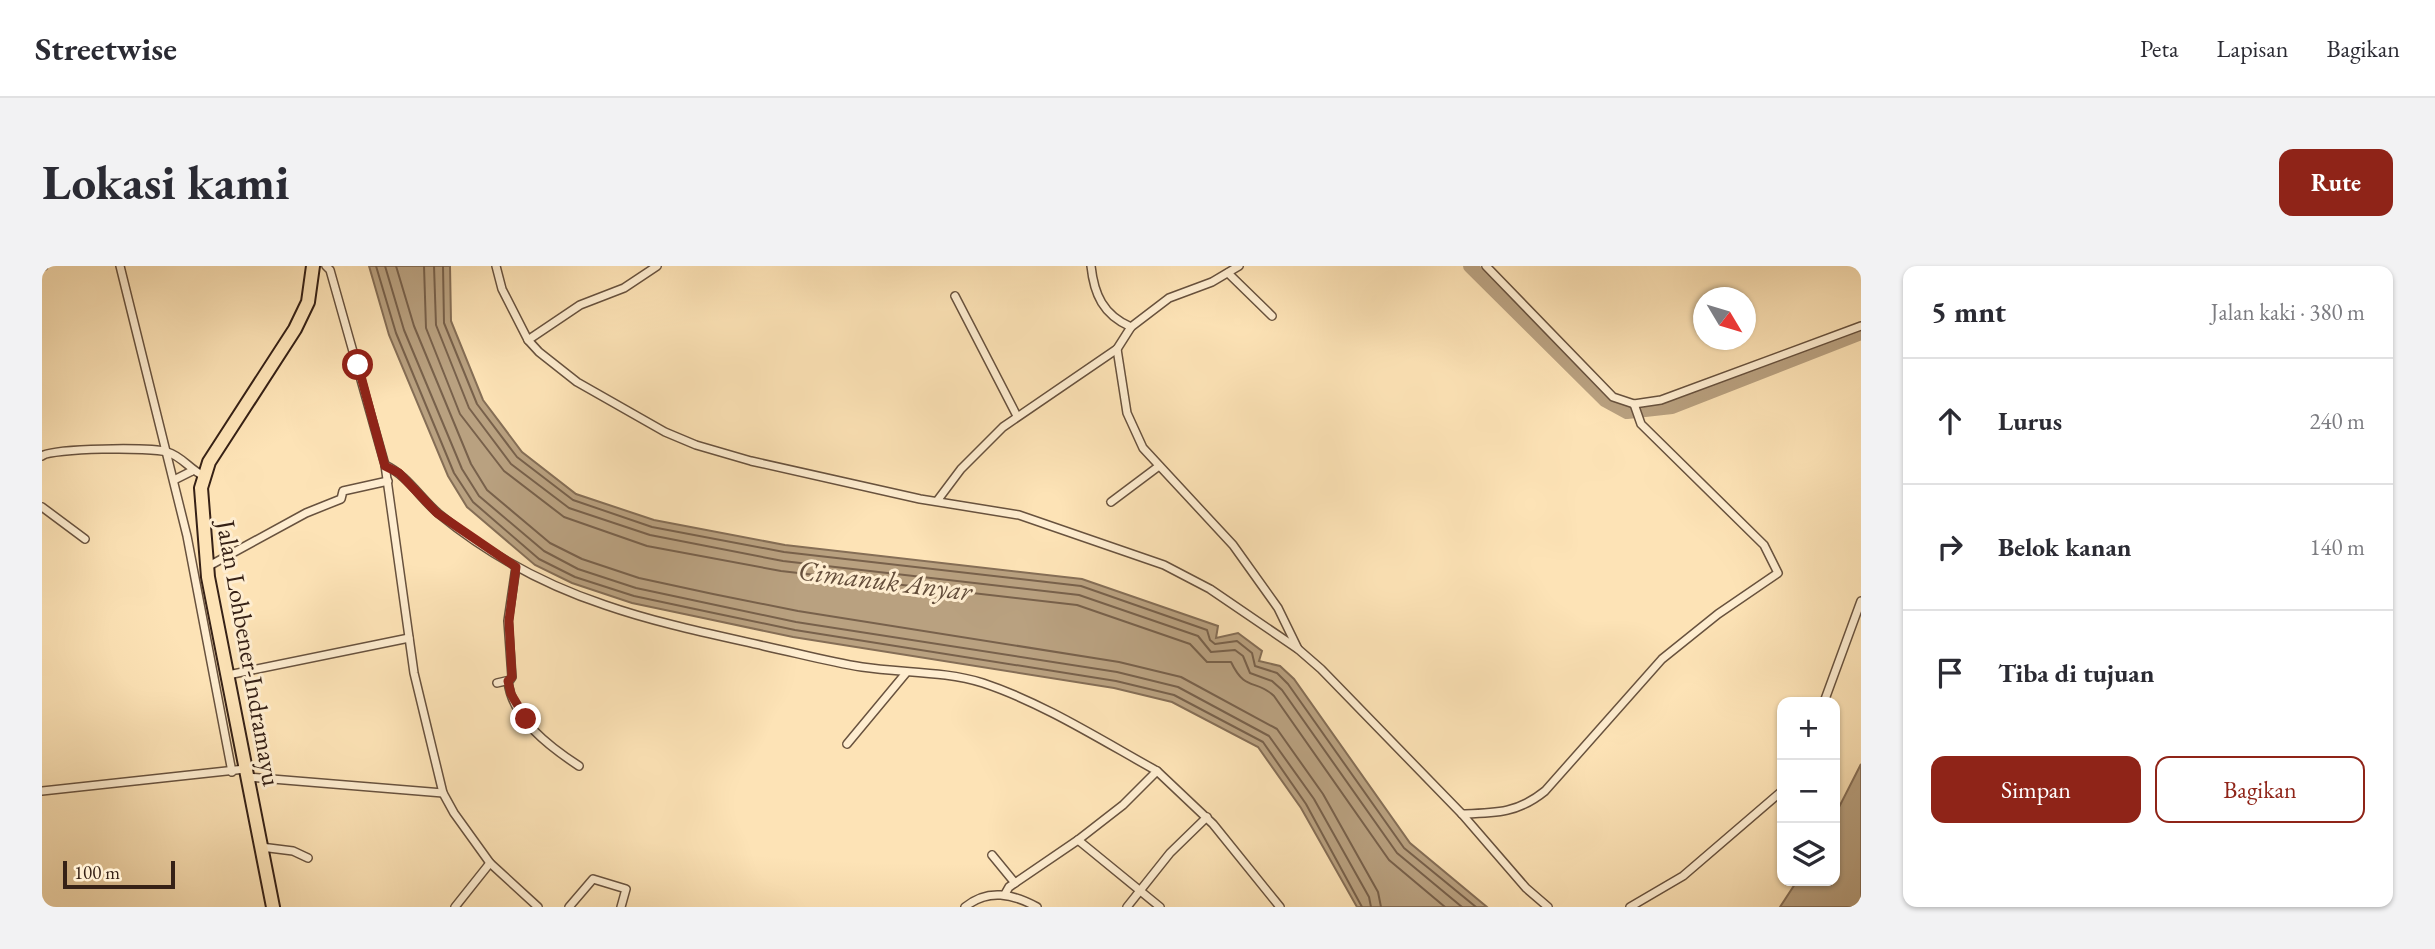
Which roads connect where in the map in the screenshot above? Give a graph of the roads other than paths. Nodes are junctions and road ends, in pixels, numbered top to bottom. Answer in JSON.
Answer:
{"nodes":[{"id":1,"x":120,"y":266,"type":"edge"},
{"id":2,"x":313,"y":266,"type":"edge"},
{"id":3,"x":326,"y":266,"type":"edge"},
{"id":4,"x":496,"y":266,"type":"edge"},
{"id":5,"x":657,"y":266,"type":"edge"},
{"id":6,"x":1091,"y":266,"type":"edge"},
{"id":7,"x":1239,"y":266,"type":"edge"},
{"id":8,"x":1486,"y":266,"type":"edge"},
{"id":9,"x":1228,"y":273,"type":"junction"},
{"id":10,"x":955,"y":296,"type":"dead end"},
{"id":11,"x":1272,"y":316,"type":"dead end"},
{"id":12,"x":1861,"y":326,"type":"edge"},
{"id":13,"x":1130,"y":327,"type":"junction"},
{"id":14,"x":528,"y":340,"type":"junction"},
{"id":15,"x":1117,"y":349,"type":"junction"},
{"id":16,"x":1636,"y":410,"type":"junction"},
{"id":17,"x":1017,"y":416,"type":"junction"},
{"id":18,"x":171,"y":453,"type":"junction"},
{"id":19,"x":42,"y":455,"type":"edge"},
{"id":20,"x":385,"y":466,"type":"junction"},
{"id":21,"x":1159,"y":466,"type":"junction"},
{"id":22,"x":194,"y":474,"type":"junction"},
{"id":23,"x":175,"y":480,"type":"junction"},
{"id":24,"x":387,"y":481,"type":"junction"},
{"id":25,"x":937,"y":501,"type":"junction"},
{"id":26,"x":1111,"y":502,"type":"dead end"},
{"id":27,"x":42,"y":508,"type":"edge"},
{"id":28,"x":85,"y":540,"type":"dead end"},
{"id":29,"x":207,"y":567,"type":"junction"},
{"id":30,"x":516,"y":567,"type":"junction"},
{"id":31,"x":1861,"y":601,"type":"edge"},
{"id":32,"x":409,"y":638,"type":"junction"},
{"id":33,"x":1298,"y":649,"type":"junction"},
{"id":34,"x":906,"y":673,"type":"junction"},
{"id":35,"x":228,"y":675,"type":"junction"},
{"id":36,"x":508,"y":681,"type":"junction"},
{"id":37,"x":497,"y":683,"type":"dead end"},
{"id":38,"x":1826,"y":697,"type":"edge"},
{"id":39,"x":847,"y":744,"type":"dead end"},
{"id":40,"x":579,"y":766,"type":"dead end"},
{"id":41,"x":1157,"y":771,"type":"junction"},
{"id":42,"x":239,"y":772,"type":"junction"},
{"id":43,"x":42,"y":790,"type":"edge"},
{"id":44,"x":443,"y":793,"type":"junction"},
{"id":45,"x":1777,"y":795,"type":"edge"},
{"id":46,"x":1462,"y":814,"type":"junction"},
{"id":47,"x":1207,"y":817,"type":"junction"},
{"id":48,"x":1078,"y":840,"type":"junction"},
{"id":49,"x":261,"y":847,"type":"junction"},
{"id":50,"x":992,"y":855,"type":"dead end"},
{"id":51,"x":308,"y":858,"type":"dead end"},
{"id":52,"x":490,"y":863,"type":"junction"},
{"id":53,"x":1016,"y":883,"type":"junction"},
{"id":54,"x":1138,"y":892,"type":"junction"},
{"id":55,"x":1004,"y":894,"type":"junction"},
{"id":56,"x":273,"y":907,"type":"edge"},
{"id":57,"x":455,"y":907,"type":"edge"},
{"id":58,"x":538,"y":907,"type":"edge"},
{"id":59,"x":569,"y":907,"type":"edge"},
{"id":60,"x":621,"y":907,"type":"edge"},
{"id":61,"x":965,"y":907,"type":"edge"},
{"id":62,"x":1037,"y":907,"type":"edge"},
{"id":63,"x":1127,"y":907,"type":"edge"},
{"id":64,"x":1160,"y":907,"type":"edge"},
{"id":65,"x":1280,"y":907,"type":"edge"},
{"id":66,"x":1548,"y":907,"type":"edge"},
{"id":67,"x":1630,"y":907,"type":"edge"}],
"edges":[{"from":1,"to":18,"type":"street"},
{"from":2,"to":22,"type":"highway","name":"Jalan Lohbener-Indramayu"},
{"from":3,"to":20,"type":"street"},
{"from":4,"to":14,"type":"street"},
{"from":5,"to":14,"type":"street"},
{"from":6,"to":13,"type":"street"},
{"from":7,"to":9,"type":"street"},
{"from":8,"to":16,"type":"street"},
{"from":9,"to":11,"type":"street"},
{"from":9,"to":13,"type":"street"},
{"from":10,"to":17,"type":"street"},
{"from":12,"to":16,"type":"street"},
{"from":13,"to":15,"type":"street"},
{"from":14,"to":25,"type":"street"},
{"from":15,"to":17,"type":"street"},
{"from":15,"to":21,"type":"street"},
{"from":16,"to":46,"type":"street"},
{"from":17,"to":25,"type":"street"},
{"from":18,"to":19,"type":"street"},
{"from":18,"to":22,"type":"street"},
{"from":18,"to":23,"type":"street"},
{"from":20,"to":24,"type":"street"},
{"from":20,"to":30,"type":"street"},
{"from":21,"to":26,"type":"street"},
{"from":21,"to":33,"type":"street"},
{"from":22,"to":23,"type":"street"},
{"from":22,"to":29,"type":"highway","name":"Jalan Lohbener-Indramayu"},
{"from":23,"to":42,"type":"street"},
{"from":24,"to":29,"type":"street"},
{"from":24,"to":32,"type":"street"},
{"from":25,"to":33,"type":"street"},
{"from":27,"to":28,"type":"street"},
{"from":29,"to":35,"type":"highway","name":"Jalan Lohbener-Indramayu"},
{"from":30,"to":34,"type":"street"},
{"from":30,"to":36,"type":"street"},
{"from":31,"to":38,"type":"street"},
{"from":32,"to":35,"type":"street"},
{"from":32,"to":44,"type":"street"},
{"from":33,"to":46,"type":"street"},
{"from":34,"to":39,"type":"street"},
{"from":34,"to":41,"type":"street"},
{"from":35,"to":42,"type":"highway","name":"Jalan Lohbener-Indramayu"},
{"from":36,"to":37,"type":"street"},
{"from":36,"to":40,"type":"street"},
{"from":41,"to":47,"type":"street"},
{"from":41,"to":48,"type":"street"},
{"from":42,"to":43,"type":"street"},
{"from":42,"to":44,"type":"street"},
{"from":42,"to":49,"type":"highway","name":"Jalan Lohbener-Indramayu"},
{"from":44,"to":52,"type":"street"},
{"from":45,"to":67,"type":"street"},
{"from":46,"to":66,"type":"street"},
{"from":47,"to":54,"type":"street"},
{"from":47,"to":65,"type":"street"},
{"from":48,"to":53,"type":"street"},
{"from":48,"to":54,"type":"street"},
{"from":49,"to":51,"type":"street"},
{"from":49,"to":56,"type":"highway","name":"Jalan Lohbener-Indramayu"},
{"from":50,"to":53,"type":"street"},
{"from":52,"to":57,"type":"street"},
{"from":52,"to":58,"type":"street"},
{"from":53,"to":55,"type":"street"},
{"from":54,"to":63,"type":"street"},
{"from":54,"to":64,"type":"street"},
{"from":55,"to":61,"type":"street"},
{"from":55,"to":62,"type":"street"},
{"from":59,"to":60,"type":"street"}]}
